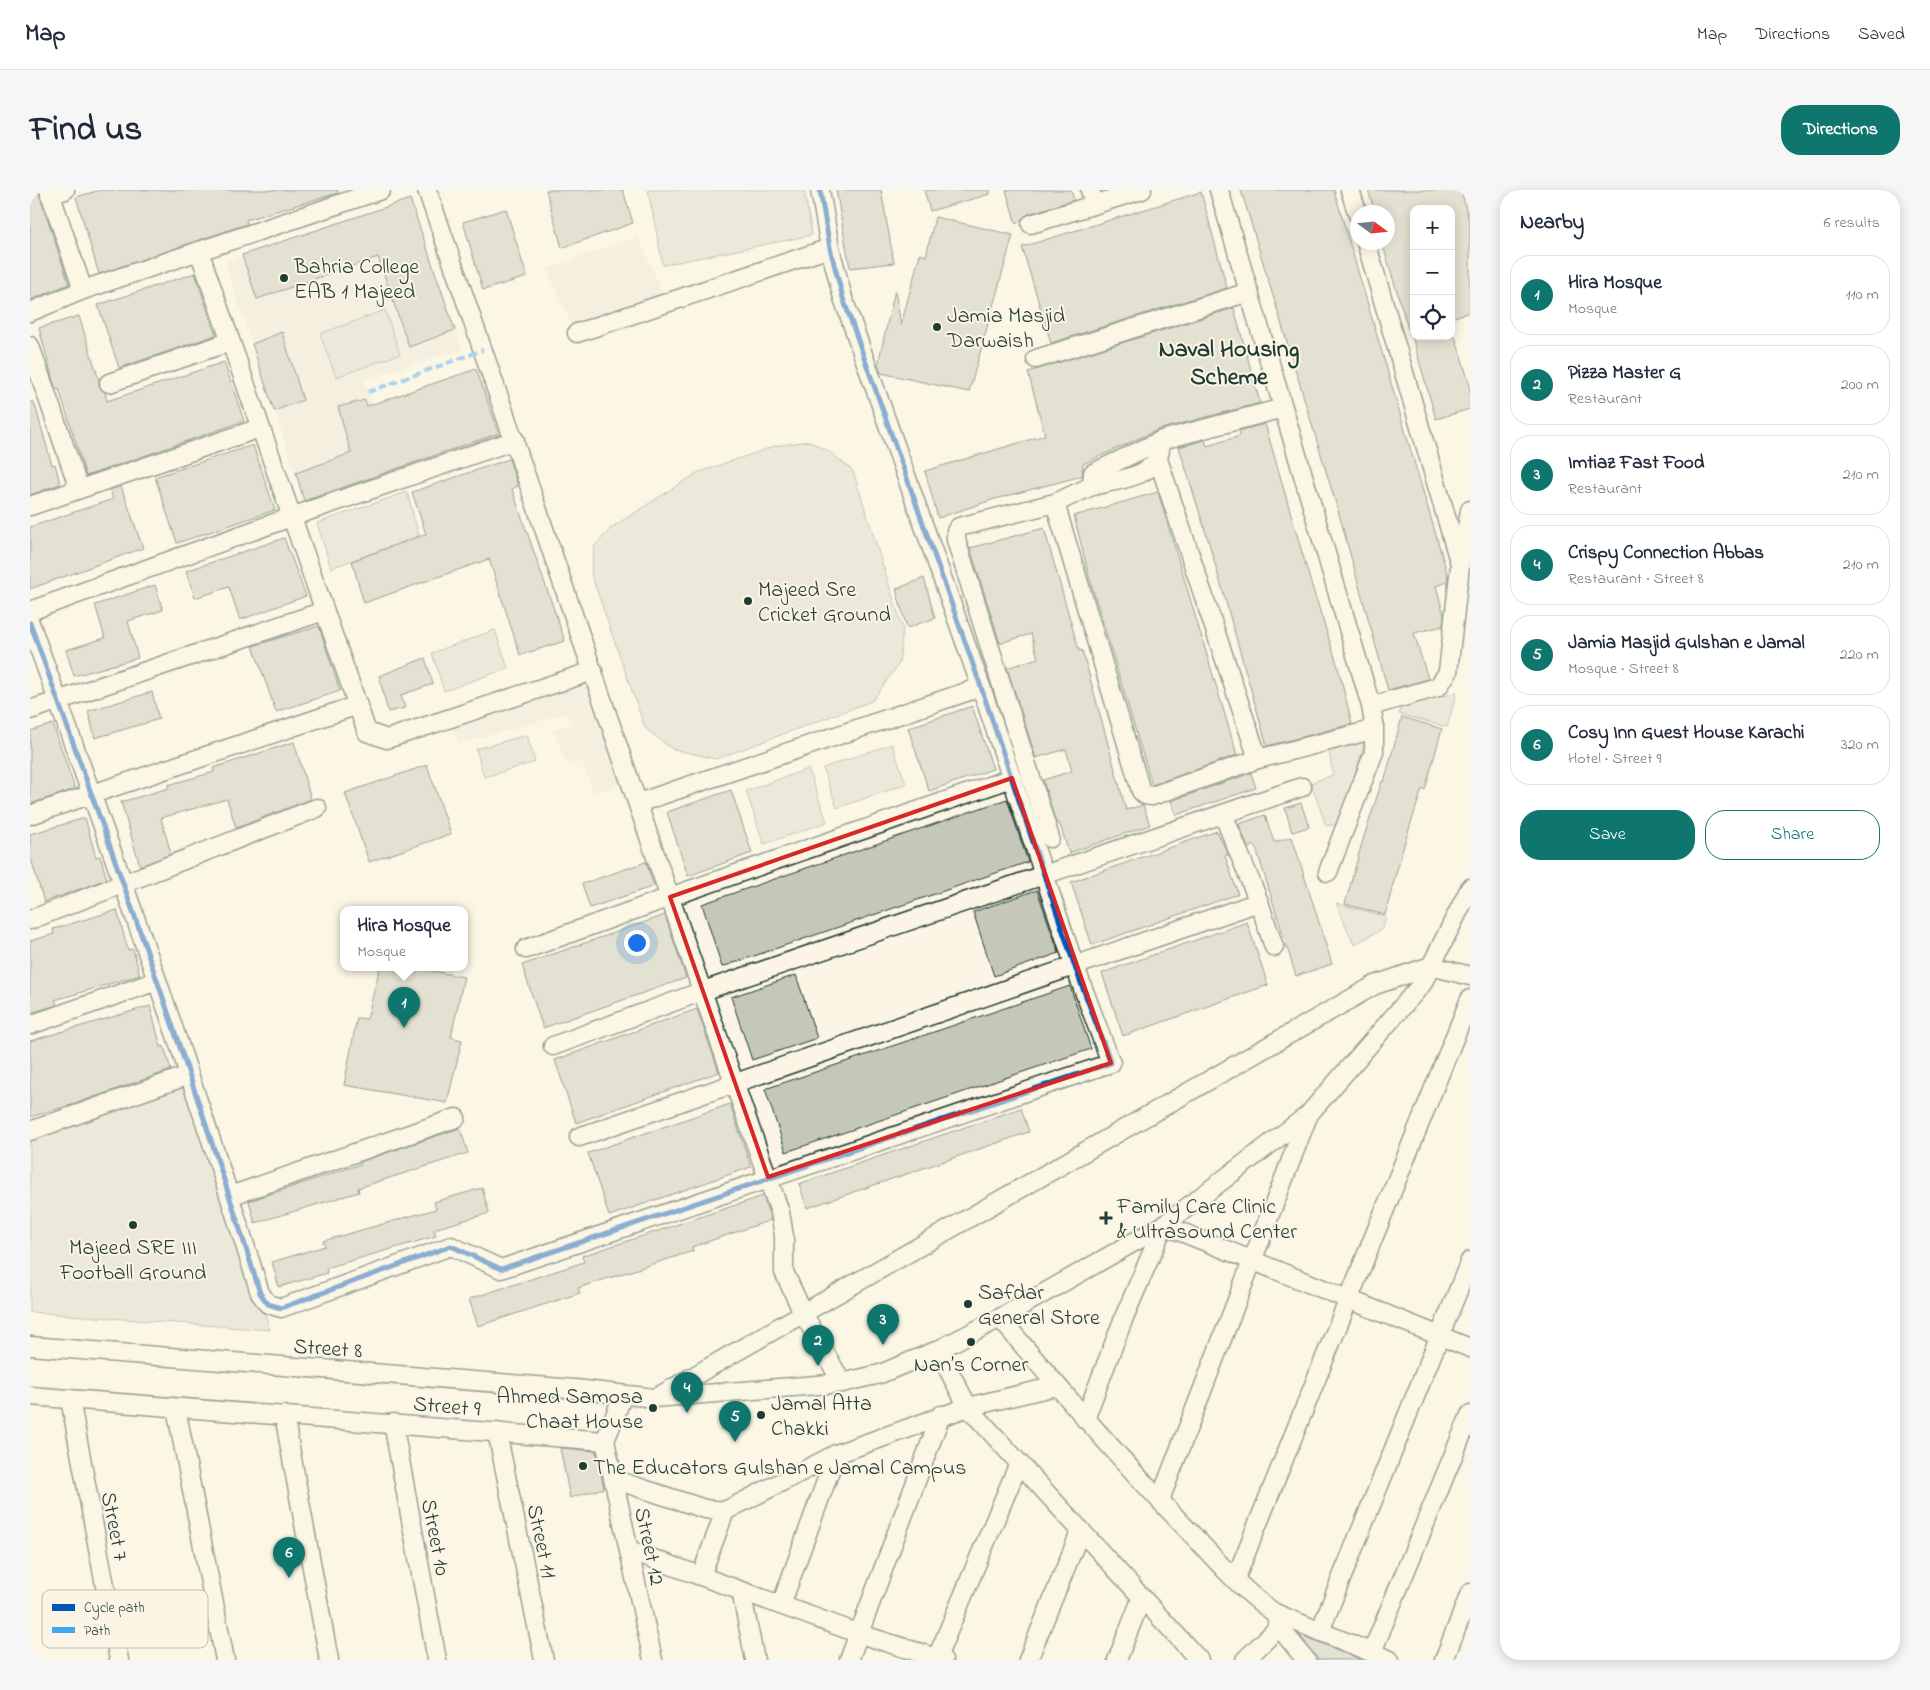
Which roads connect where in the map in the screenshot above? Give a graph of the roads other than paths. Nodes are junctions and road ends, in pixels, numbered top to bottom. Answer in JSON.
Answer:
{"nodes":[{"id":1,"x":381,"y":190,"type":"edge"},
{"id":2,"x":426,"y":190,"type":"edge"},
{"id":3,"x":820,"y":190,"type":"edge"},
{"id":4,"x":1142,"y":190,"type":"edge"},
{"id":5,"x":1219,"y":190,"type":"edge"},
{"id":6,"x":1350,"y":190,"type":"edge"},
{"id":7,"x":54,"y":192,"type":"edge"},
{"id":8,"x":1092,"y":197,"type":"edge"},
{"id":9,"x":1355,"y":205,"type":"edge"},
{"id":10,"x":1031,"y":224,"type":"dead end"},
{"id":11,"x":830,"y":248,"type":"junction"},
{"id":12,"x":1368,"y":250,"type":"edge"},
{"id":13,"x":199,"y":252,"type":"junction"},
{"id":14,"x":83,"y":290,"type":"junction"},
{"id":15,"x":1249,"y":292,"type":"junction"},
{"id":16,"x":30,"y":312,"type":"edge"},
{"id":17,"x":577,"y":333,"type":"dead end"},
{"id":18,"x":229,"y":342,"type":"junction"},
{"id":19,"x":30,"y":346,"type":"edge"},
{"id":20,"x":1036,"y":359,"type":"dead end"},
{"id":21,"x":109,"y":383,"type":"dead end"},
{"id":22,"x":1283,"y":408,"type":"junction"},
{"id":23,"x":260,"y":428,"type":"junction"},
{"id":24,"x":516,"y":440,"type":"junction"},
{"id":25,"x":1162,"y":440,"type":"junction"},
{"id":26,"x":1158,"y":459,"type":"junction"},
{"id":27,"x":1092,"y":486,"type":"junction"},
{"id":28,"x":79,"y":490,"type":"junction"},
{"id":29,"x":1055,"y":503,"type":"junction"},
{"id":30,"x":30,"y":506,"type":"edge"},
{"id":31,"x":1470,"y":510,"type":"edge"},
{"id":32,"x":291,"y":517,"type":"junction"},
{"id":33,"x":1460,"y":566,"type":"junction"},
{"id":34,"x":30,"y":610,"type":"edge"},
{"id":35,"x":324,"y":611,"type":"junction"},
{"id":36,"x":30,"y":623,"type":"edge"},
{"id":37,"x":593,"y":670,"type":"junction"},
{"id":38,"x":982,"y":687,"type":"junction"},
{"id":39,"x":58,"y":700,"type":"junction"},
{"id":40,"x":358,"y":704,"type":"junction"},
{"id":41,"x":30,"y":710,"type":"edge"},
{"id":42,"x":1372,"y":714,"type":"junction"},
{"id":43,"x":1258,"y":759,"type":"junction"},
{"id":44,"x":1012,"y":778,"type":"junction"},
{"id":45,"x":1302,"y":787,"type":"dead end"},
{"id":46,"x":92,"y":793,"type":"junction"},
{"id":47,"x":638,"y":803,"type":"junction"},
{"id":48,"x":317,"y":808,"type":"dead end"},
{"id":49,"x":1223,"y":814,"type":"junction"},
{"id":50,"x":30,"y":815,"type":"edge"},
{"id":51,"x":1050,"y":838,"type":"dead end"},
{"id":52,"x":1328,"y":872,"type":"dead end"},
{"id":53,"x":1044,"y":875,"type":"junction"},
{"id":54,"x":124,"y":884,"type":"junction"},
{"id":55,"x":1470,"y":888,"type":"edge"},
{"id":56,"x":670,"y":897,"type":"junction"},
{"id":57,"x":1259,"y":902,"type":"junction"},
{"id":58,"x":30,"y":920,"type":"edge"},
{"id":59,"x":1274,"y":947,"type":"dead end"},
{"id":60,"x":526,"y":949,"type":"dead end"},
{"id":61,"x":1431,"y":966,"type":"junction"},
{"id":62,"x":1075,"y":967,"type":"junction"},
{"id":63,"x":1470,"y":976,"type":"edge"},
{"id":64,"x":157,"y":981,"type":"junction"},
{"id":65,"x":703,"y":991,"type":"junction"},
{"id":66,"x":1470,"y":999,"type":"edge"},
{"id":67,"x":30,"y":1025,"type":"edge"},
{"id":68,"x":553,"y":1046,"type":"dead end"},
{"id":69,"x":189,"y":1075,"type":"junction"},
{"id":70,"x":736,"y":1084,"type":"junction"},
{"id":71,"x":1308,"y":1115,"type":"junction"},
{"id":72,"x":456,"y":1118,"type":"dead end"},
{"id":73,"x":30,"y":1131,"type":"edge"},
{"id":74,"x":579,"y":1137,"type":"dead end"},
{"id":75,"x":768,"y":1177,"type":"junction"},
{"id":76,"x":230,"y":1196,"type":"junction"},
{"id":77,"x":1164,"y":1225,"type":"junction"},
{"id":78,"x":1251,"y":1260,"type":"junction"},
{"id":79,"x":1470,"y":1261,"type":"edge"},
{"id":80,"x":1349,"y":1299,"type":"junction"},
{"id":81,"x":803,"y":1313,"type":"junction"},
{"id":82,"x":1000,"y":1318,"type":"junction"},
{"id":83,"x":1440,"y":1336,"type":"junction"},
{"id":84,"x":30,"y":1346,"type":"edge"},
{"id":85,"x":1470,"y":1348,"type":"edge"},
{"id":86,"x":938,"y":1350,"type":"junction"},
{"id":87,"x":842,"y":1383,"type":"junction"},
{"id":88,"x":1056,"y":1386,"type":"junction"},
{"id":89,"x":623,"y":1395,"type":"junction"},
{"id":90,"x":30,"y":1396,"type":"edge"},
{"id":91,"x":654,"y":1398,"type":"junction"},
{"id":92,"x":70,"y":1400,"type":"junction"},
{"id":93,"x":968,"y":1407,"type":"junction"},
{"id":94,"x":176,"y":1408,"type":"junction"},
{"id":95,"x":284,"y":1415,"type":"junction"},
{"id":96,"x":1470,"y":1415,"type":"edge"},
{"id":97,"x":941,"y":1416,"type":"junction"},
{"id":98,"x":1085,"y":1419,"type":"junction"},
{"id":99,"x":393,"y":1423,"type":"junction"},
{"id":100,"x":497,"y":1432,"type":"junction"},
{"id":101,"x":605,"y":1441,"type":"junction"},
{"id":102,"x":836,"y":1454,"type":"junction"},
{"id":103,"x":1019,"y":1463,"type":"junction"},
{"id":104,"x":613,"y":1479,"type":"junction"},
{"id":105,"x":1160,"y":1500,"type":"junction"},
{"id":106,"x":725,"y":1511,"type":"junction"},
{"id":107,"x":1081,"y":1530,"type":"junction"},
{"id":108,"x":629,"y":1550,"type":"junction"},
{"id":109,"x":701,"y":1576,"type":"junction"},
{"id":110,"x":1236,"y":1580,"type":"junction"},
{"id":111,"x":106,"y":1590,"type":"edge"},
{"id":112,"x":741,"y":1591,"type":"junction"},
{"id":113,"x":1470,"y":1592,"type":"edge"},
{"id":114,"x":1142,"y":1598,"type":"junction"},
{"id":115,"x":781,"y":1605,"type":"junction"},
{"id":116,"x":1277,"y":1620,"type":"junction"},
{"id":117,"x":1320,"y":1631,"type":"junction"},
{"id":118,"x":860,"y":1634,"type":"junction"},
{"id":119,"x":1372,"y":1652,"type":"junction"},
{"id":120,"x":938,"y":1659,"type":"edge"},
{"id":121,"x":225,"y":1660,"type":"edge"},
{"id":122,"x":329,"y":1660,"type":"edge"},
{"id":123,"x":437,"y":1660,"type":"edge"},
{"id":124,"x":544,"y":1660,"type":"edge"},
{"id":125,"x":653,"y":1660,"type":"edge"},
{"id":126,"x":754,"y":1660,"type":"edge"},
{"id":127,"x":849,"y":1660,"type":"edge"},
{"id":128,"x":1028,"y":1660,"type":"edge"},
{"id":129,"x":1117,"y":1660,"type":"edge"},
{"id":130,"x":1199,"y":1660,"type":"edge"},
{"id":131,"x":1245,"y":1660,"type":"edge"},
{"id":132,"x":1306,"y":1660,"type":"edge"},
{"id":133,"x":1390,"y":1660,"type":"edge"},
{"id":134,"x":1444,"y":1660,"type":"edge"}],
"edges":[{"from":1,"to":13,"type":"street"},
{"from":2,"to":24,"type":"street"},
{"from":3,"to":11,"type":"street"},
{"from":4,"to":8,"type":"street"},
{"from":5,"to":15,"type":"street"},
{"from":6,"to":9,"type":"street"},
{"from":7,"to":14,"type":"street"},
{"from":8,"to":10,"type":"street"},
{"from":11,"to":17,"type":"street"},
{"from":11,"to":38,"type":"street"},
{"from":12,"to":33,"type":"street"},
{"from":13,"to":14,"type":"street"},
{"from":13,"to":18,"type":"street"},
{"from":14,"to":16,"type":"street"},
{"from":15,"to":20,"type":"street"},
{"from":15,"to":22,"type":"street"},
{"from":18,"to":21,"type":"street"},
{"from":18,"to":23,"type":"street"},
{"from":19,"to":28,"type":"street"},
{"from":22,"to":25,"type":"street"},
{"from":22,"to":42,"type":"street"},
{"from":23,"to":28,"type":"street"},
{"from":23,"to":32,"type":"street"},
{"from":24,"to":32,"type":"street"},
{"from":24,"to":37,"type":"street"},
{"from":25,"to":26,"type":"street"},
{"from":25,"to":27,"type":"street"},
{"from":26,"to":27,"type":"street"},
{"from":26,"to":43,"type":"street"},
{"from":27,"to":29,"type":"street"},
{"from":28,"to":30,"type":"street"},
{"from":29,"to":43,"type":"street"},
{"from":29,"to":51,"type":"street"},
{"from":31,"to":33,"type":"street"},
{"from":32,"to":34,"type":"street"},
{"from":32,"to":35,"type":"street"},
{"from":33,"to":42,"type":"street"},
{"from":35,"to":39,"type":"street"},
{"from":35,"to":40,"type":"street"},
{"from":36,"to":39,"type":"street"},
{"from":37,"to":40,"type":"street"},
{"from":37,"to":47,"type":"street"},
{"from":38,"to":44,"type":"street"},
{"from":38,"to":47,"type":"street"},
{"from":39,"to":41,"type":"street"},
{"from":39,"to":46,"type":"street"},
{"from":40,"to":46,"type":"street"},
{"from":42,"to":43,"type":"street"},
{"from":42,"to":52,"type":"street"},
{"from":44,"to":53,"type":"street"},
{"from":44,"to":56,"type":"street"},
{"from":45,"to":49,"type":"street"},
{"from":46,"to":50,"type":"street"},
{"from":46,"to":54,"type":"street"},
{"from":47,"to":56,"type":"street"},
{"from":48,"to":54,"type":"street"},
{"from":49,"to":53,"type":"street"},
{"from":49,"to":57,"type":"street"},
{"from":53,"to":62,"type":"street"},
{"from":53,"to":65,"type":"street"},
{"from":54,"to":58,"type":"street"},
{"from":54,"to":64,"type":"street"},
{"from":55,"to":61,"type":"street"},
{"from":56,"to":60,"type":"street"},
{"from":56,"to":65,"type":"street"},
{"from":57,"to":59,"type":"street"},
{"from":57,"to":62,"type":"street"},
{"from":61,"to":63,"type":"street"},
{"from":61,"to":71,"type":"street"},
{"from":61,"to":81,"type":"street"},
{"from":62,"to":70,"type":"street"},
{"from":62,"to":75,"type":"street"},
{"from":64,"to":67,"type":"street"},
{"from":64,"to":69,"type":"street"},
{"from":65,"to":68,"type":"street"},
{"from":65,"to":70,"type":"street"},
{"from":66,"to":80,"type":"street"},
{"from":69,"to":73,"type":"street"},
{"from":69,"to":76,"type":"street"},
{"from":70,"to":74,"type":"street"},
{"from":70,"to":75,"type":"street"},
{"from":71,"to":77,"type":"street","name":"Street 8"},
{"from":71,"to":78,"type":"street"},
{"from":72,"to":76,"type":"street"},
{"from":75,"to":76,"type":"street"},
{"from":75,"to":81,"type":"street"},
{"from":77,"to":78,"type":"street"},
{"from":77,"to":82,"type":"street","name":"Street 8"},
{"from":77,"to":98,"type":"street"},
{"from":78,"to":80,"type":"street"},
{"from":78,"to":105,"type":"street"},
{"from":79,"to":83,"type":"street"},
{"from":80,"to":83,"type":"street"},
{"from":80,"to":110,"type":"street"},
{"from":81,"to":87,"type":"street"},
{"from":81,"to":91,"type":"street"},
{"from":82,"to":86,"type":"street","name":"Street 8"},
{"from":82,"to":88,"type":"street"},
{"from":83,"to":85,"type":"street"},
{"from":83,"to":117,"type":"street"},
{"from":84,"to":89,"type":"street","name":"Street 8"},
{"from":86,"to":87,"type":"street","name":"Street 8"},
{"from":86,"to":93,"type":"street"},
{"from":87,"to":91,"type":"street","name":"Street 8"},
{"from":88,"to":93,"type":"street"},
{"from":88,"to":98,"type":"street"},
{"from":89,"to":91,"type":"street","name":"Street 8"},
{"from":89,"to":101,"type":"street"},
{"from":90,"to":92,"type":"street","name":"Street 9"},
{"from":92,"to":94,"type":"street","name":"Street 9"},
{"from":92,"to":111,"type":"street","name":"Street 7"},
{"from":93,"to":97,"type":"street"},
{"from":93,"to":103,"type":"street"},
{"from":94,"to":95,"type":"street","name":"Street 9"},
{"from":94,"to":121,"type":"street"},
{"from":95,"to":99,"type":"street","name":"Street 9"},
{"from":95,"to":122,"type":"street"},
{"from":96,"to":119,"type":"street"},
{"from":97,"to":102,"type":"street"},
{"from":97,"to":118,"type":"street"},
{"from":98,"to":105,"type":"street"},
{"from":99,"to":100,"type":"street","name":"Street 9"},
{"from":99,"to":123,"type":"street","name":"Street 10"},
{"from":100,"to":101,"type":"street","name":"Street 9"},
{"from":100,"to":124,"type":"street","name":"Street 11"},
{"from":101,"to":104,"type":"street","name":"Street 12"},
{"from":102,"to":106,"type":"street"},
{"from":102,"to":115,"type":"street"},
{"from":103,"to":107,"type":"street"},
{"from":103,"to":120,"type":"street"},
{"from":104,"to":106,"type":"street"},
{"from":104,"to":108,"type":"street","name":"Street 12"},
{"from":105,"to":110,"type":"street"},
{"from":106,"to":109,"type":"street"},
{"from":107,"to":114,"type":"street"},
{"from":107,"to":128,"type":"street"},
{"from":108,"to":109,"type":"street"},
{"from":108,"to":125,"type":"street","name":"Street 12"},
{"from":109,"to":112,"type":"street"},
{"from":110,"to":116,"type":"street"},
{"from":112,"to":115,"type":"street"},
{"from":112,"to":126,"type":"street"},
{"from":113,"to":134,"type":"street"},
{"from":114,"to":129,"type":"street"},
{"from":114,"to":130,"type":"street"},
{"from":115,"to":118,"type":"street"},
{"from":116,"to":117,"type":"street"},
{"from":116,"to":131,"type":"street"},
{"from":116,"to":132,"type":"street"},
{"from":117,"to":119,"type":"street"},
{"from":118,"to":120,"type":"street"},
{"from":118,"to":127,"type":"street"},
{"from":119,"to":133,"type":"street"}]}
